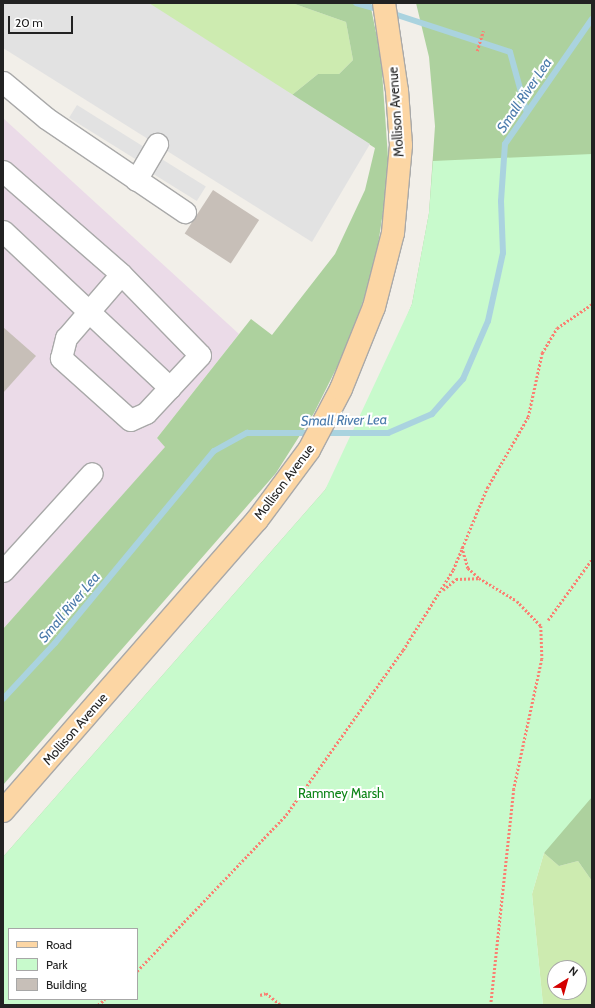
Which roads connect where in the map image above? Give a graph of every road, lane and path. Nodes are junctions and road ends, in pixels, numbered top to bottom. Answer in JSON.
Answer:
{"nodes":[{"id":1,"x":384,"y":3,"type":"edge"},
{"id":2,"x":483,"y":31,"type":"dead end"},
{"id":3,"x":477,"y":51,"type":"dead end"},
{"id":4,"x":3,"y":82,"type":"edge"},
{"id":5,"x":157,"y":144,"type":"dead end"},
{"id":6,"x":3,"y":171,"type":"edge"},
{"id":7,"x":136,"y":180,"type":"junction"},
{"id":8,"x":185,"y":212,"type":"dead end"},
{"id":9,"x":3,"y":230,"type":"edge"},
{"id":10,"x":121,"y":274,"type":"junction"},
{"id":11,"x":592,"y":304,"type":"edge"},
{"id":12,"x":89,"y":312,"type":"junction"},
{"id":13,"x":170,"y":388,"type":"junction"},
{"id":14,"x":92,"y":473,"type":"dead end"},
{"id":15,"x":462,"y":546,"type":"junction"},
{"id":16,"x":592,"y":559,"type":"edge"},
{"id":17,"x":3,"y":571,"type":"edge"},
{"id":18,"x":478,"y":578,"type":"junction"},
{"id":19,"x":441,"y":591,"type":"junction"},
{"id":20,"x":548,"y":620,"type":"dead end"},
{"id":21,"x":3,"y":811,"type":"edge"},
{"id":22,"x":138,"y":970,"type":"edge"},
{"id":23,"x":260,"y":995,"type":"dead end"},
{"id":24,"x":281,"y":1005,"type":"edge"},
{"id":25,"x":491,"y":1005,"type":"edge"}],
"edges":[{"from":1,"to":21,"type":"main road","name":"Mollison Avenue"},
{"from":2,"to":3,"type":"path"},
{"from":4,"to":7,"type":"lane"},
{"from":5,"to":7,"type":"lane"},
{"from":6,"to":10,"type":"lane"},
{"from":7,"to":8,"type":"lane"},
{"from":9,"to":12,"type":"lane"},
{"from":10,"to":12,"type":"lane"},
{"from":10,"to":13,"type":"lane"},
{"from":11,"to":15,"type":"path"},
{"from":12,"to":13,"type":"lane"},
{"from":12,"to":13,"type":"lane"},
{"from":14,"to":17,"type":"lane"},
{"from":15,"to":18,"type":"path"},
{"from":15,"to":19,"type":"path"},
{"from":16,"to":20,"type":"path"},
{"from":18,"to":19,"type":"path"},
{"from":18,"to":25,"type":"path"},
{"from":19,"to":22,"type":"path"},
{"from":23,"to":24,"type":"path"}]}
